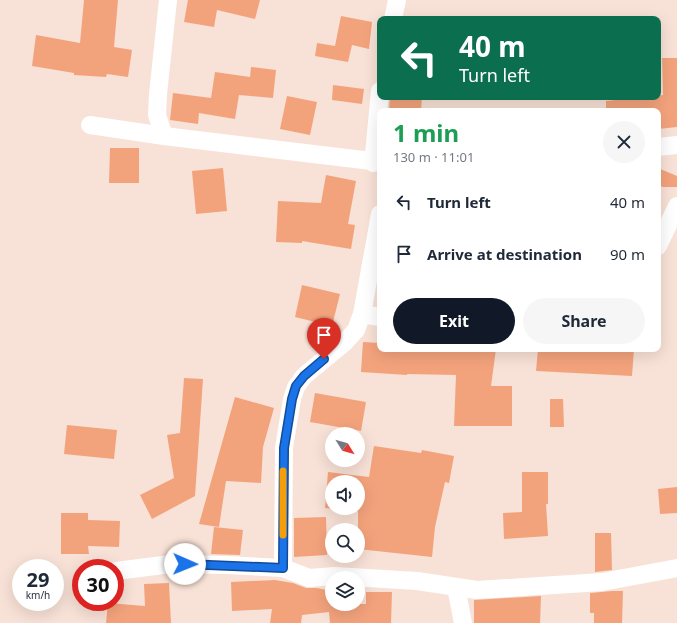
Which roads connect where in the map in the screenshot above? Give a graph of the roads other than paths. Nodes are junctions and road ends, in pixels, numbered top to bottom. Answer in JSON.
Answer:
{"nodes":[{"id":1,"x":168,"y":0,"type":"edge"},
{"id":2,"x":397,"y":0,"type":"edge"},
{"id":3,"x":394,"y":16,"type":"edge"},
{"id":4,"x":90,"y":125,"type":"dead end"},
{"id":5,"x":164,"y":136,"type":"junction"},
{"id":6,"x":677,"y":145,"type":"edge"},
{"id":7,"x":661,"y":147,"type":"edge"},
{"id":8,"x":377,"y":163,"type":"edge"},
{"id":9,"x":677,"y":206,"type":"edge"},
{"id":10,"x":377,"y":231,"type":"edge"},
{"id":11,"x":661,"y":240,"type":"edge"},
{"id":12,"x":362,"y":314,"type":"junction"},
{"id":13,"x":377,"y":316,"type":"edge"},
{"id":14,"x":283,"y":568,"type":"junction"},
{"id":15,"x":677,"y":568,"type":"edge"},
{"id":16,"x":124,"y":570,"type":"edge"},
{"id":17,"x":456,"y":587,"type":"junction"},
{"id":18,"x":463,"y":623,"type":"edge"}],
"edges":[{"from":1,"to":5,"type":"street"},
{"from":2,"to":3,"type":"street"},
{"from":4,"to":5,"type":"street"},
{"from":5,"to":8,"type":"street"},
{"from":6,"to":7,"type":"street"},
{"from":9,"to":11,"type":"street"},
{"from":10,"to":12,"type":"street"},
{"from":12,"to":13,"type":"street"},
{"from":12,"to":14,"type":"street"},
{"from":14,"to":16,"type":"street"},
{"from":14,"to":17,"type":"street"},
{"from":15,"to":17,"type":"street"},
{"from":17,"to":18,"type":"street"}]}
